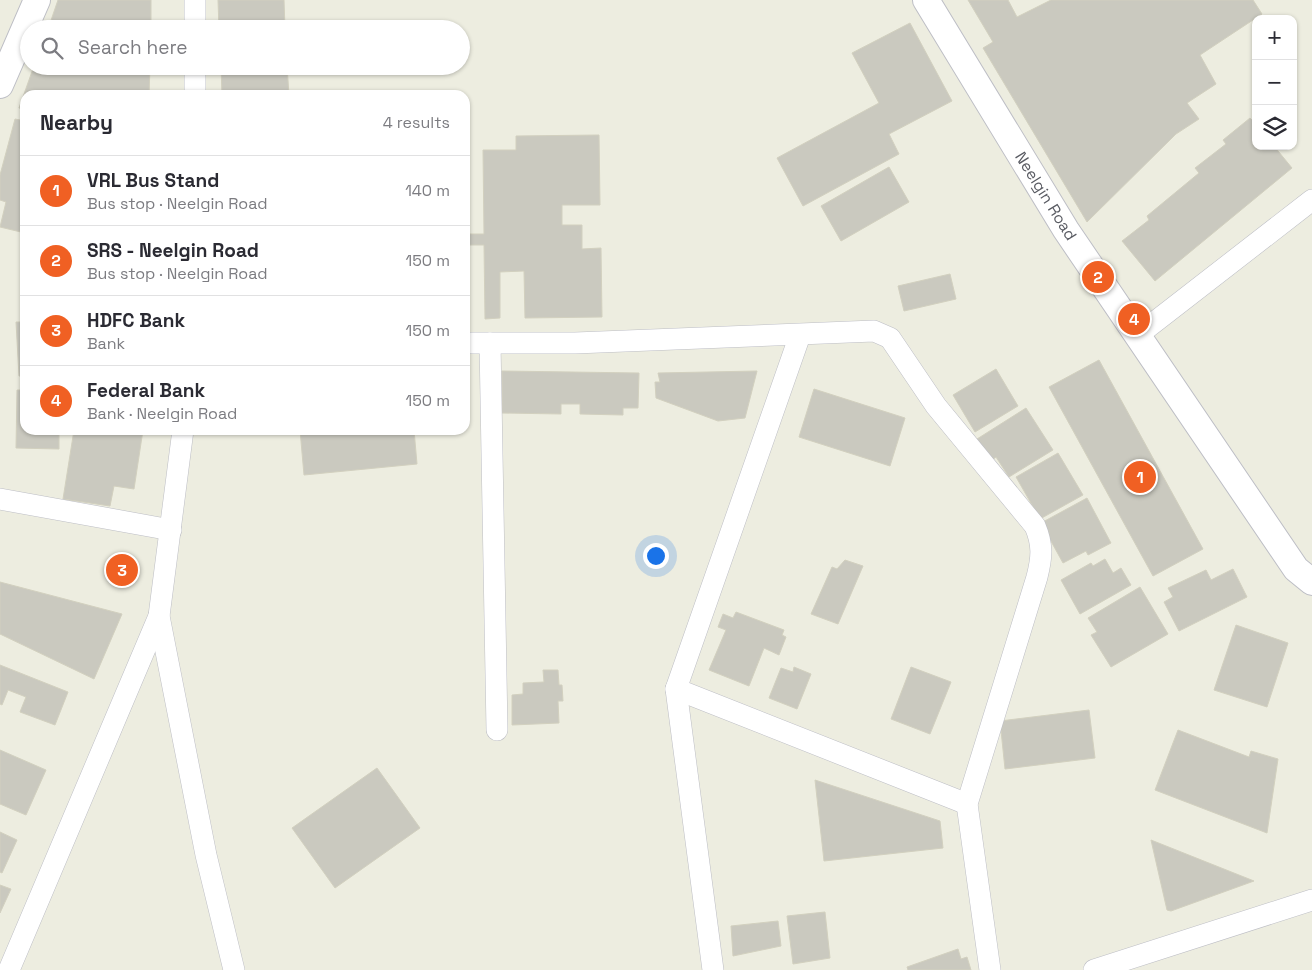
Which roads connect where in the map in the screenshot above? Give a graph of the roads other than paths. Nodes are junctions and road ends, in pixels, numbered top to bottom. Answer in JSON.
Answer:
{"nodes":[{"id":1,"x":37,"y":0,"type":"edge"},
{"id":2,"x":195,"y":0,"type":"edge"},
{"id":3,"x":926,"y":0,"type":"edge"},
{"id":4,"x":28,"y":20,"type":"edge"},
{"id":5,"x":195,"y":20,"type":"edge"},
{"id":6,"x":20,"y":39,"type":"edge"},
{"id":7,"x":195,"y":75,"type":"edge"},
{"id":8,"x":0,"y":85,"type":"edge"},
{"id":9,"x":195,"y":90,"type":"edge"},
{"id":10,"x":1312,"y":200,"type":"edge"},
{"id":11,"x":800,"y":335,"type":"junction"},
{"id":12,"x":1138,"y":336,"type":"junction"},
{"id":13,"x":470,"y":343,"type":"edge"},
{"id":14,"x":490,"y":343,"type":"junction"},
{"id":15,"x":182,"y":435,"type":"edge"},
{"id":16,"x":0,"y":499,"type":"edge"},
{"id":17,"x":171,"y":530,"type":"junction"},
{"id":18,"x":1312,"y":582,"type":"edge"},
{"id":19,"x":159,"y":616,"type":"junction"},
{"id":20,"x":676,"y":689,"type":"junction"},
{"id":21,"x":497,"y":730,"type":"dead end"},
{"id":22,"x":968,"y":804,"type":"junction"},
{"id":23,"x":1312,"y":900,"type":"edge"},
{"id":24,"x":9,"y":970,"type":"edge"},
{"id":25,"x":234,"y":970,"type":"edge"},
{"id":26,"x":713,"y":970,"type":"edge"},
{"id":27,"x":990,"y":970,"type":"edge"},
{"id":28,"x":1094,"y":970,"type":"edge"}],
"edges":[{"from":1,"to":4,"type":"street"},
{"from":2,"to":5,"type":"street"},
{"from":3,"to":12,"type":"street","name":"Neelgin Road"},
{"from":6,"to":8,"type":"street"},
{"from":7,"to":9,"type":"street"},
{"from":10,"to":12,"type":"street"},
{"from":11,"to":14,"type":"street"},
{"from":11,"to":20,"type":"street"},
{"from":11,"to":22,"type":"street"},
{"from":12,"to":18,"type":"street","name":"Neelgin Road"},
{"from":13,"to":14,"type":"street"},
{"from":14,"to":21,"type":"street"},
{"from":15,"to":17,"type":"street"},
{"from":16,"to":17,"type":"street"},
{"from":17,"to":19,"type":"street"},
{"from":19,"to":24,"type":"street"},
{"from":19,"to":25,"type":"street"},
{"from":20,"to":22,"type":"street"},
{"from":20,"to":26,"type":"street"},
{"from":22,"to":27,"type":"street"},
{"from":23,"to":28,"type":"street"}]}
